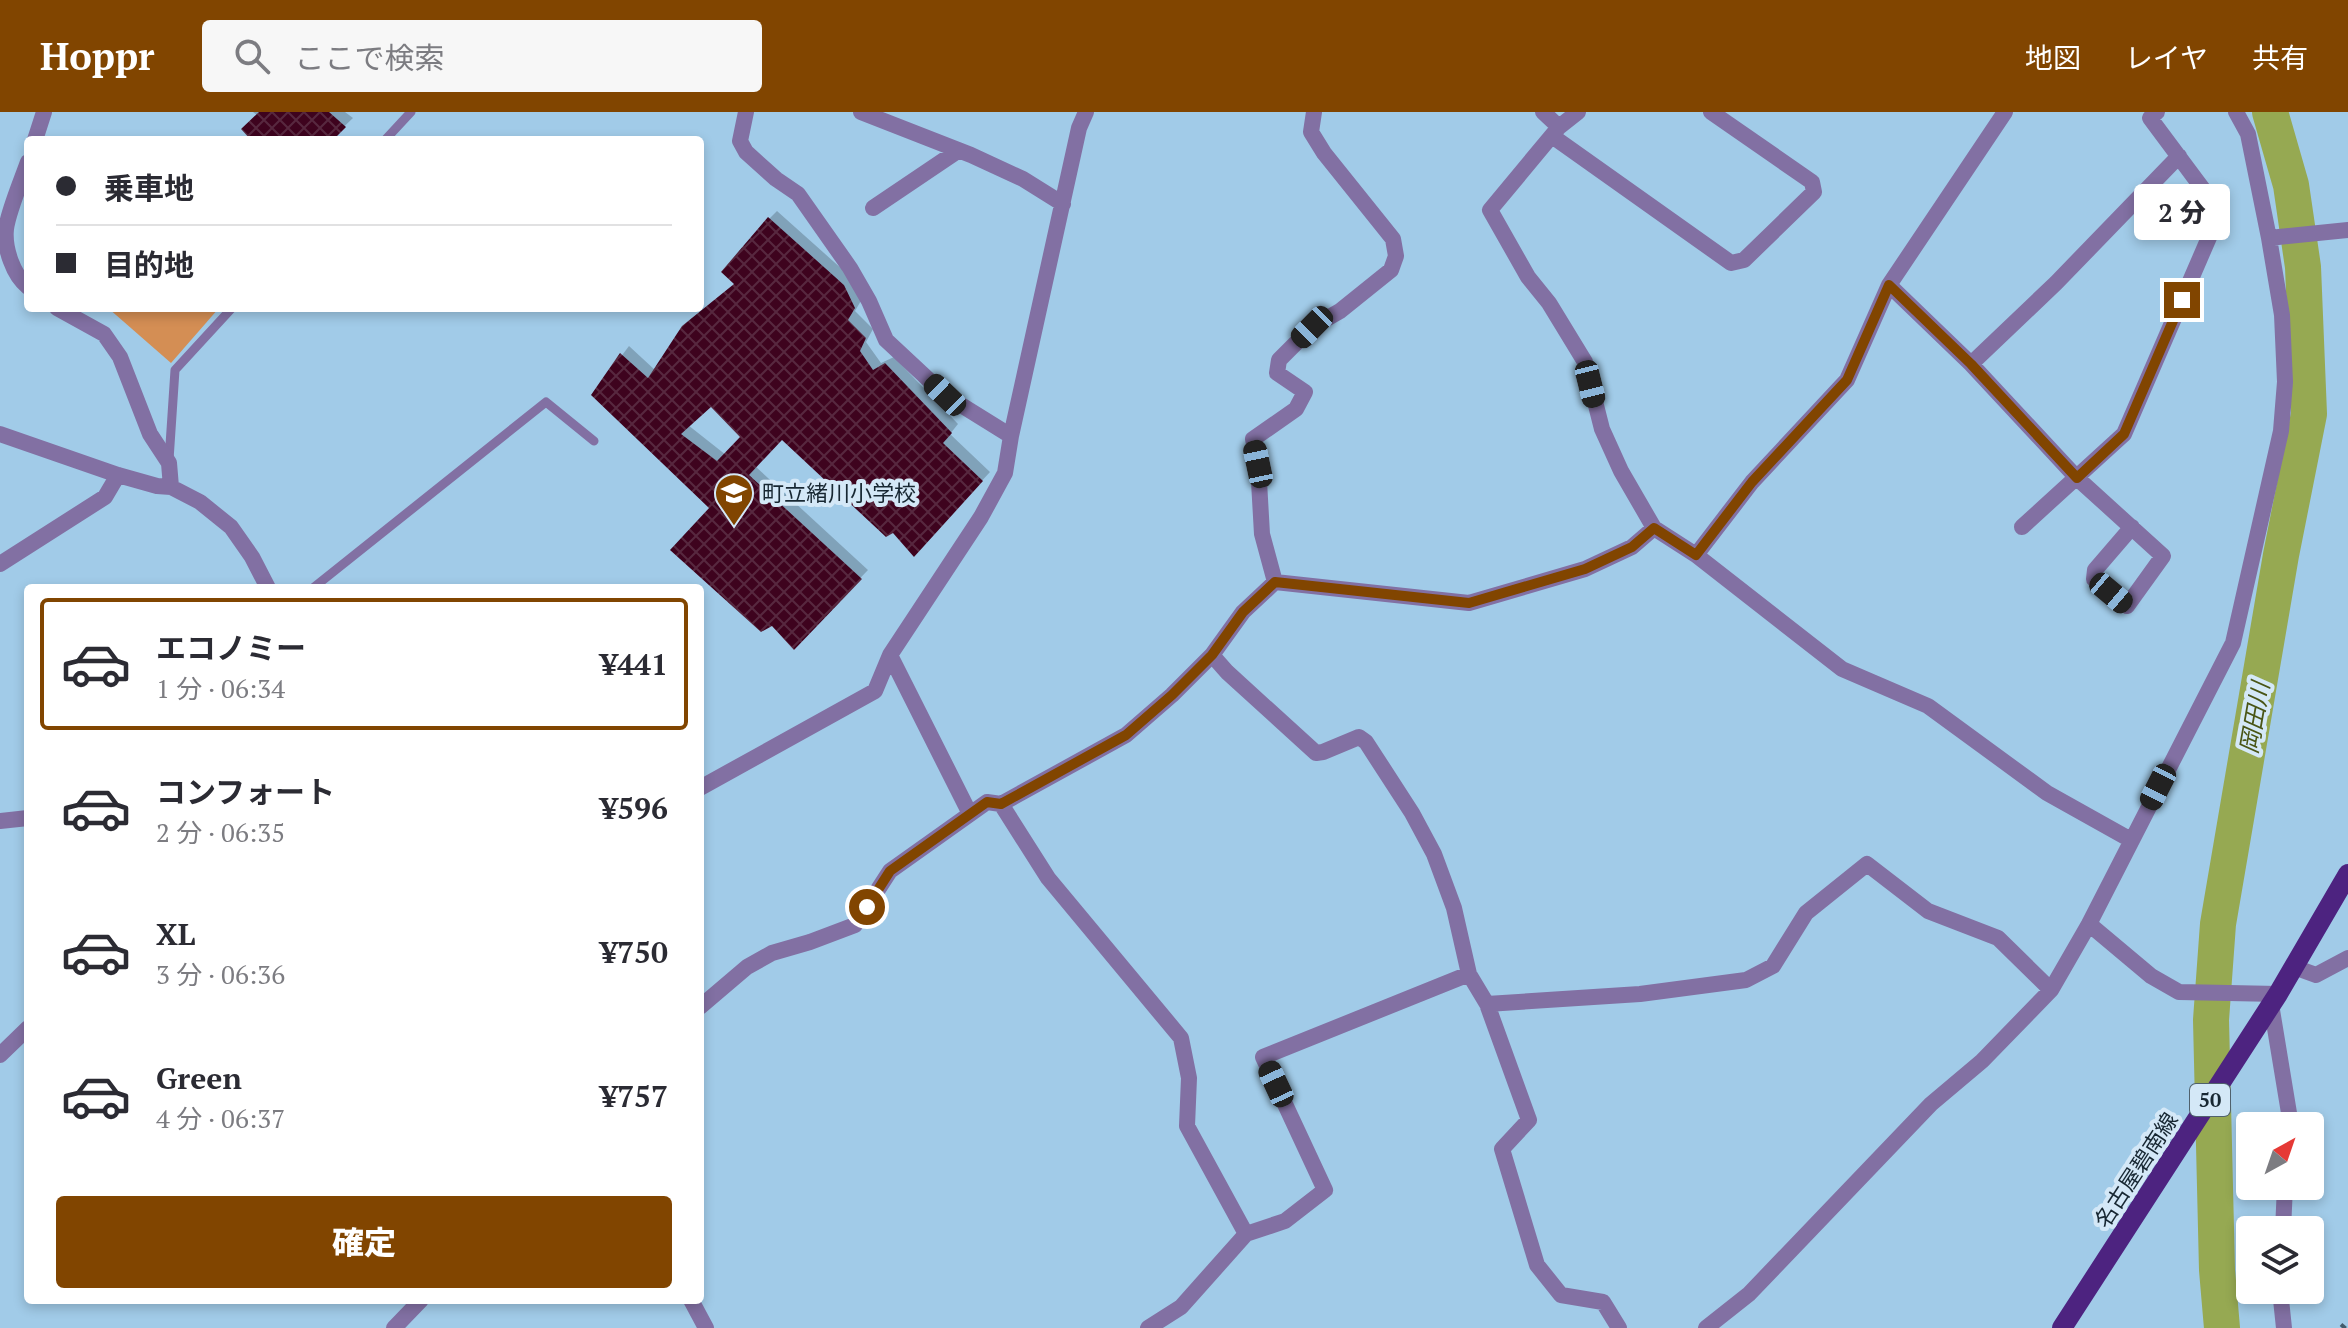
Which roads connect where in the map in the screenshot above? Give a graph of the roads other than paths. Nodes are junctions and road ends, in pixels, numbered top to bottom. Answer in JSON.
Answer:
{"nodes":[{"id":1,"x":44,"y":112,"type":"edge"},
{"id":2,"x":411,"y":112,"type":"edge"},
{"id":3,"x":746,"y":112,"type":"edge"},
{"id":4,"x":861,"y":112,"type":"edge"},
{"id":5,"x":1086,"y":112,"type":"edge"},
{"id":6,"x":1314,"y":112,"type":"edge"},
{"id":7,"x":1543,"y":112,"type":"edge"},
{"id":8,"x":1578,"y":112,"type":"edge"},
{"id":9,"x":1711,"y":112,"type":"edge"},
{"id":10,"x":2005,"y":112,"type":"edge"},
{"id":11,"x":2157,"y":112,"type":"edge"},
{"id":12,"x":2236,"y":112,"type":"edge"},
{"id":13,"x":1555,"y":131,"type":"junction"},
{"id":14,"x":36,"y":136,"type":"edge"},
{"id":15,"x":389,"y":136,"type":"edge"},
{"id":16,"x":959,"y":150,"type":"junction"},
{"id":17,"x":2179,"y":156,"type":"junction"},
{"id":18,"x":24,"y":174,"type":"edge"},
{"id":19,"x":1063,"y":204,"type":"junction"},
{"id":20,"x":873,"y":208,"type":"dead end"},
{"id":21,"x":2348,"y":230,"type":"edge"},
{"id":22,"x":2269,"y":238,"type":"junction"},
{"id":23,"x":24,"y":284,"type":"edge"},
{"id":24,"x":1889,"y":285,"type":"junction"},
{"id":25,"x":64,"y":312,"type":"edge"},
{"id":26,"x":228,"y":312,"type":"edge"},
{"id":27,"x":1971,"y":364,"type":"junction"},
{"id":28,"x":0,"y":434,"type":"edge"},
{"id":29,"x":1011,"y":436,"type":"junction"},
{"id":30,"x":594,"y":441,"type":"dead end"},
{"id":31,"x":169,"y":463,"type":"junction"},
{"id":32,"x":118,"y":475,"type":"junction"},
{"id":33,"x":2077,"y":478,"type":"junction"},
{"id":34,"x":171,"y":487,"type":"junction"},
{"id":35,"x":2022,"y":527,"type":"dead end"},
{"id":36,"x":2132,"y":527,"type":"junction"},
{"id":37,"x":1654,"y":528,"type":"junction"},
{"id":38,"x":1696,"y":555,"type":"junction"},
{"id":39,"x":0,"y":564,"type":"edge"},
{"id":40,"x":1275,"y":582,"type":"junction"},
{"id":41,"x":266,"y":584,"type":"edge"},
{"id":42,"x":318,"y":584,"type":"edge"},
{"id":43,"x":890,"y":655,"type":"junction"},
{"id":44,"x":1212,"y":655,"type":"junction"},
{"id":45,"x":704,"y":786,"type":"edge"},
{"id":46,"x":1001,"y":804,"type":"junction"},
{"id":47,"x":970,"y":814,"type":"junction"},
{"id":48,"x":24,"y":818,"type":"edge"},
{"id":49,"x":0,"y":821,"type":"edge"},
{"id":50,"x":2131,"y":840,"type":"junction"},
{"id":51,"x":2348,"y":874,"type":"edge"},
{"id":52,"x":2089,"y":924,"type":"junction"},
{"id":53,"x":2348,"y":958,"type":"edge"},
{"id":54,"x":2294,"y":967,"type":"junction"},
{"id":55,"x":1469,"y":974,"type":"junction"},
{"id":56,"x":2051,"y":990,"type":"junction"},
{"id":57,"x":704,"y":1004,"type":"edge"},
{"id":58,"x":1487,"y":1004,"type":"junction"},
{"id":59,"x":2270,"y":1006,"type":"junction"},
{"id":60,"x":24,"y":1032,"type":"edge"},
{"id":61,"x":0,"y":1055,"type":"edge"},
{"id":62,"x":2289,"y":1112,"type":"edge"},
{"id":63,"x":1246,"y":1234,"type":"junction"},
{"id":64,"x":417,"y":1304,"type":"edge"},
{"id":65,"x":693,"y":1304,"type":"edge"},
{"id":66,"x":2281,"y":1304,"type":"edge"},
{"id":67,"x":394,"y":1328,"type":"edge"},
{"id":68,"x":706,"y":1328,"type":"edge"},
{"id":69,"x":1148,"y":1328,"type":"edge"},
{"id":70,"x":1619,"y":1328,"type":"edge"},
{"id":71,"x":1706,"y":1328,"type":"edge"},
{"id":72,"x":2062,"y":1328,"type":"edge"},
{"id":73,"x":2284,"y":1328,"type":"edge"}],
"edges":[{"from":1,"to":14,"type":"street"},
{"from":2,"to":15,"type":"lane"},
{"from":3,"to":29,"type":"street"},
{"from":4,"to":16,"type":"street"},
{"from":5,"to":19,"type":"street"},
{"from":6,"to":40,"type":"street"},
{"from":7,"to":13,"type":"street"},
{"from":8,"to":13,"type":"street"},
{"from":9,"to":13,"type":"street"},
{"from":10,"to":24,"type":"street"},
{"from":11,"to":17,"type":"street"},
{"from":12,"to":22,"type":"street"},
{"from":13,"to":37,"type":"street"},
{"from":16,"to":19,"type":"street"},
{"from":16,"to":20,"type":"street"},
{"from":17,"to":27,"type":"street"},
{"from":17,"to":33,"type":"street"},
{"from":18,"to":23,"type":"street"},
{"from":19,"to":29,"type":"street"},
{"from":21,"to":22,"type":"street"},
{"from":22,"to":50,"type":"street"},
{"from":24,"to":27,"type":"street"},
{"from":24,"to":38,"type":"street"},
{"from":25,"to":31,"type":"street"},
{"from":26,"to":31,"type":"lane"},
{"from":27,"to":33,"type":"street"},
{"from":28,"to":32,"type":"street"},
{"from":29,"to":43,"type":"street"},
{"from":30,"to":42,"type":"lane"},
{"from":31,"to":34,"type":"street"},
{"from":32,"to":34,"type":"street"},
{"from":32,"to":39,"type":"street"},
{"from":33,"to":35,"type":"street"},
{"from":33,"to":36,"type":"street"},
{"from":34,"to":41,"type":"street"},
{"from":36,"to":36,"type":"street"},
{"from":37,"to":38,"type":"street"},
{"from":37,"to":40,"type":"street"},
{"from":38,"to":50,"type":"street"},
{"from":40,"to":44,"type":"street"},
{"from":43,"to":45,"type":"street"},
{"from":43,"to":47,"type":"street"},
{"from":44,"to":46,"type":"street"},
{"from":44,"to":55,"type":"street"},
{"from":46,"to":47,"type":"street"},
{"from":46,"to":63,"type":"street"},
{"from":47,"to":57,"type":"street"},
{"from":48,"to":49,"type":"street"},
{"from":50,"to":52,"type":"street"},
{"from":51,"to":54,"type":"main road","name":"名古屋碧南線","number":"50"},
{"from":52,"to":56,"type":"street"},
{"from":52,"to":59,"type":"street"},
{"from":53,"to":54,"type":"street"},
{"from":54,"to":59,"type":"main road","name":"名古屋碧南線","number":"50"},
{"from":55,"to":58,"type":"street"},
{"from":55,"to":63,"type":"street"},
{"from":56,"to":58,"type":"street"},
{"from":56,"to":71,"type":"street"},
{"from":58,"to":70,"type":"street"},
{"from":59,"to":62,"type":"street"},
{"from":59,"to":72,"type":"main road","name":"名古屋碧南線","number":"50"},
{"from":60,"to":61,"type":"street"},
{"from":63,"to":69,"type":"street"},
{"from":64,"to":67,"type":"street"},
{"from":65,"to":68,"type":"street"},
{"from":66,"to":73,"type":"street"}]}
